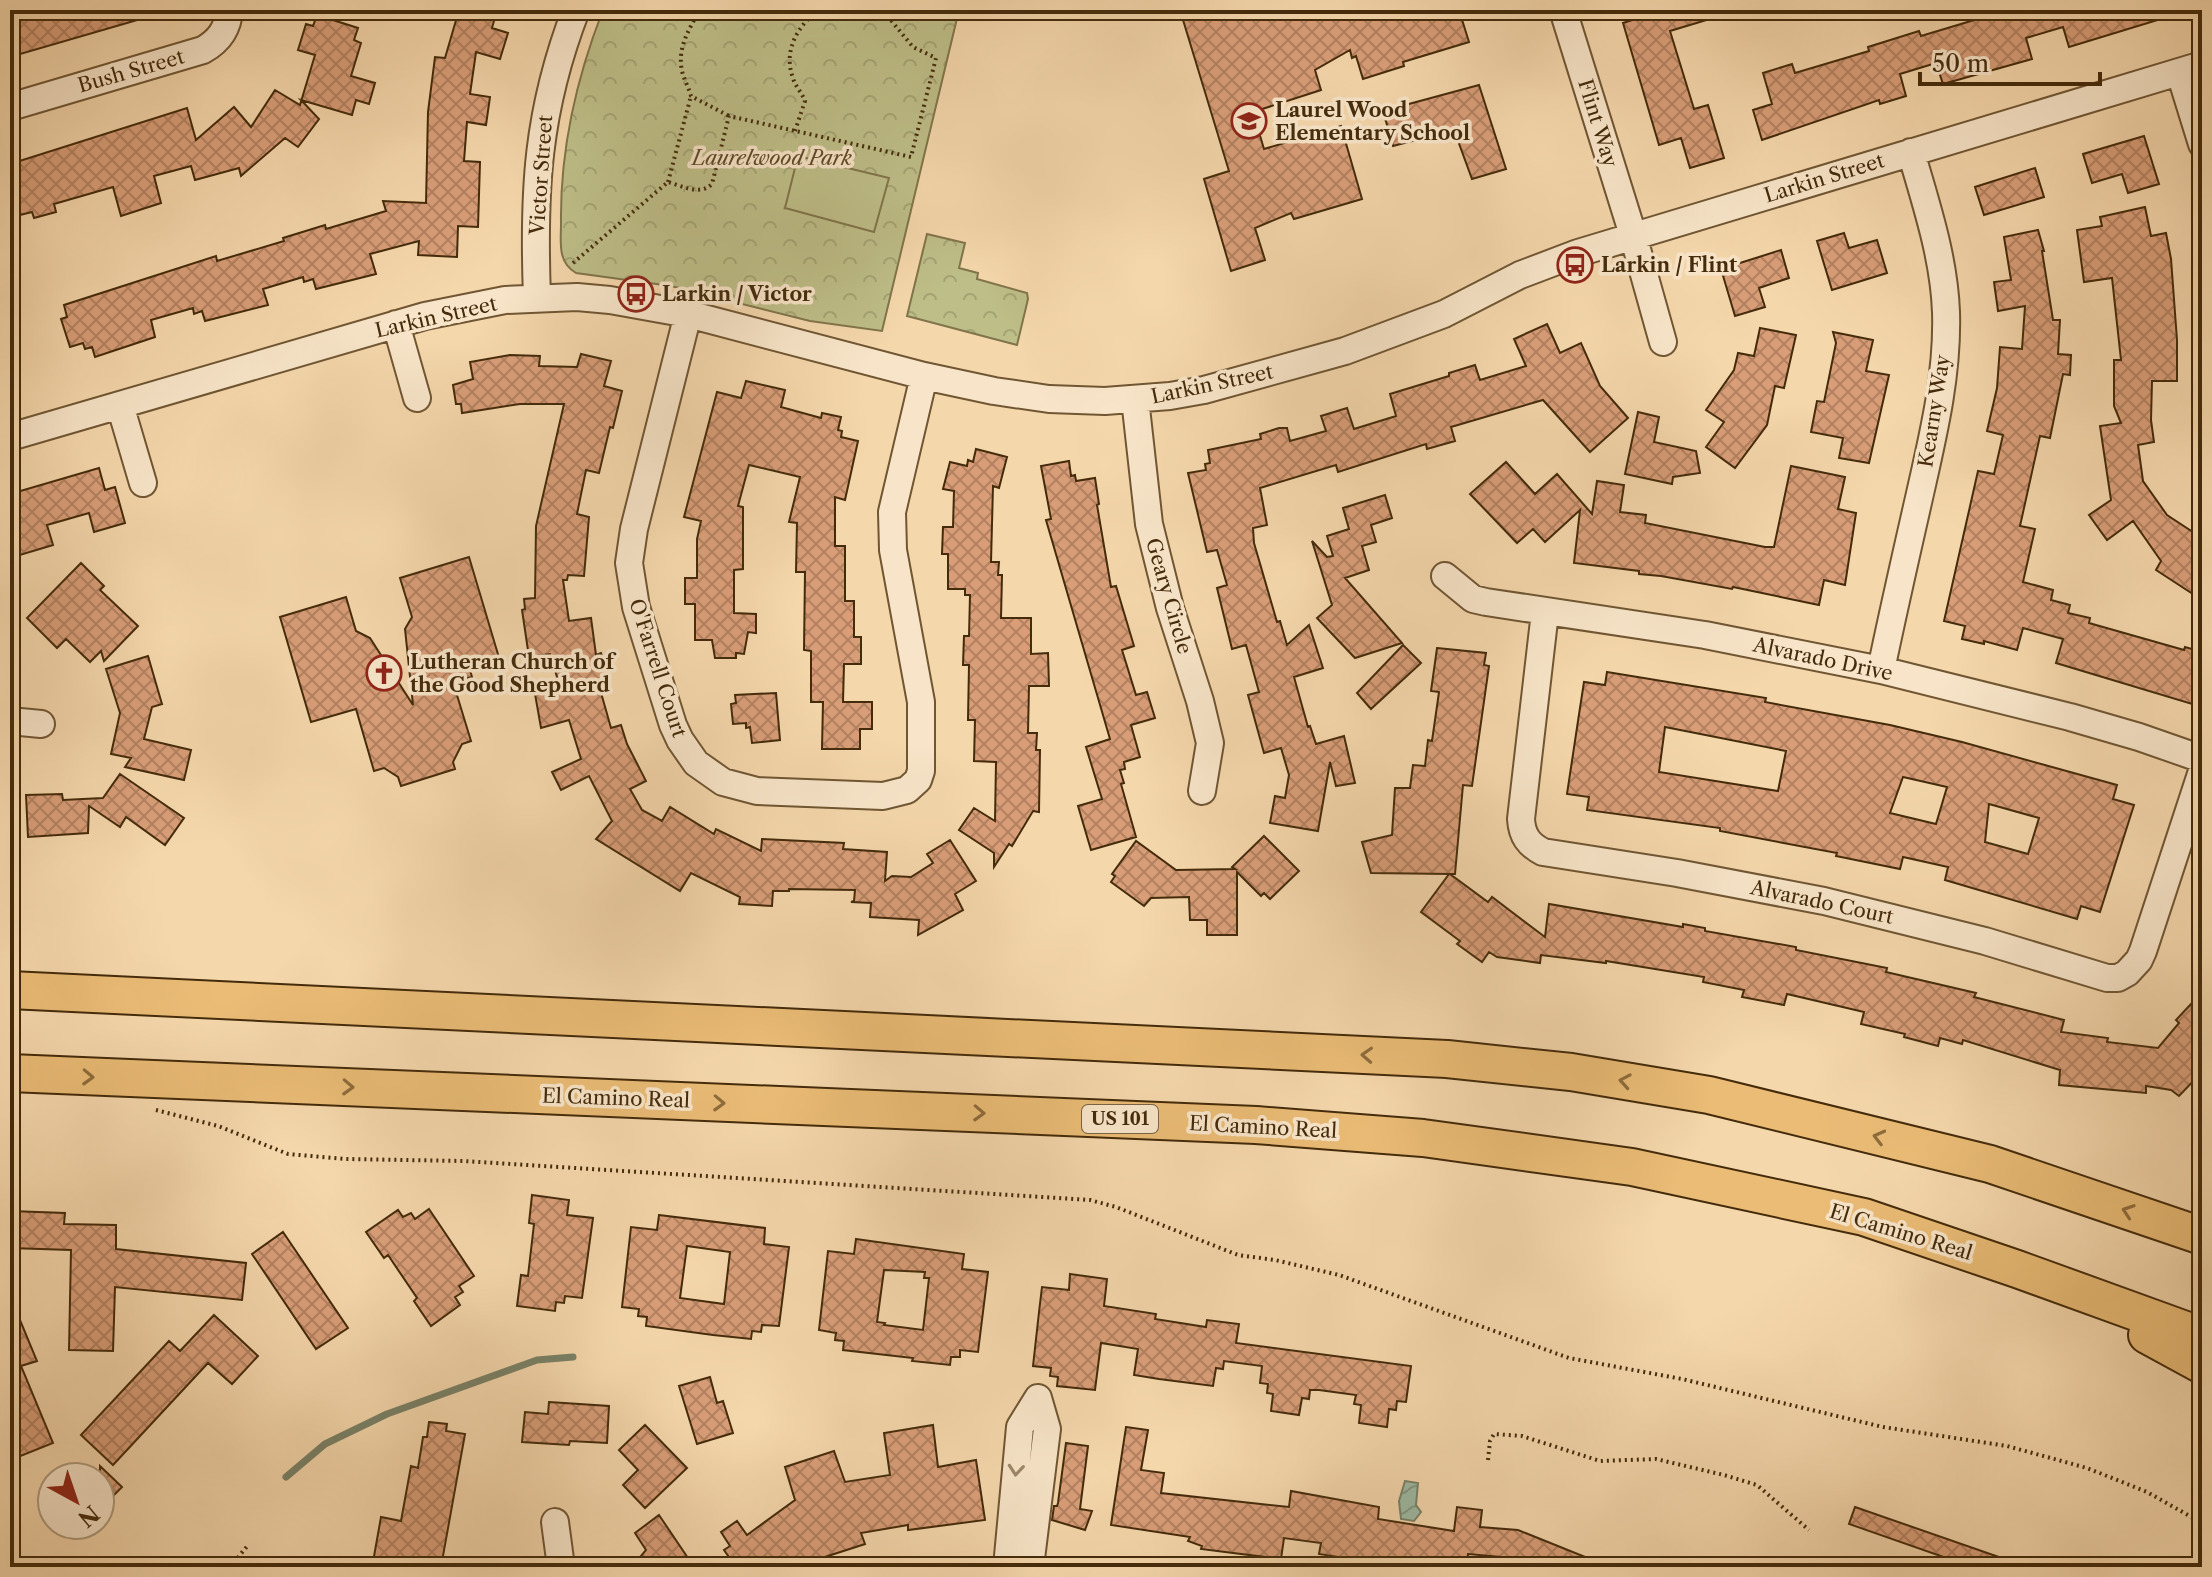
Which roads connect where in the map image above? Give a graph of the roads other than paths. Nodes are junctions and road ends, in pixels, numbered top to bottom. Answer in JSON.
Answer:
{"nodes":[{"id":1,"x":229,"y":10,"type":"edge"},
{"id":2,"x":576,"y":10,"type":"edge"},
{"id":3,"x":1563,"y":10,"type":"edge"},
{"id":4,"x":2191,"y":69,"type":"edge"},
{"id":5,"x":10,"y":107,"type":"edge"},
{"id":6,"x":2202,"y":144,"type":"edge"},
{"id":7,"x":1911,"y":152,"type":"junction"},
{"id":8,"x":1633,"y":235,"type":"junction"},
{"id":9,"x":537,"y":297,"type":"junction"},
{"id":10,"x":688,"y":314,"type":"junction"},
{"id":11,"x":396,"y":324,"type":"junction"},
{"id":12,"x":1663,"y":342,"type":"dead end"},
{"id":13,"x":924,"y":376,"type":"junction"},
{"id":14,"x":417,"y":398,"type":"dead end"},
{"id":15,"x":1135,"y":399,"type":"junction"},
{"id":16,"x":120,"y":405,"type":"junction"},
{"id":17,"x":10,"y":437,"type":"edge"},
{"id":18,"x":143,"y":483,"type":"dead end"},
{"id":19,"x":1445,"y":576,"type":"dead end"},
{"id":20,"x":1545,"y":612,"type":"junction"},
{"id":21,"x":1881,"y":670,"type":"junction"},
{"id":22,"x":10,"y":721,"type":"edge"},
{"id":23,"x":41,"y":724,"type":"dead end"},
{"id":24,"x":2202,"y":759,"type":"edge"},
{"id":25,"x":2202,"y":771,"type":"edge"},
{"id":26,"x":1202,"y":791,"type":"dead end"},
{"id":27,"x":10,"y":990,"type":"edge"},
{"id":28,"x":10,"y":1073,"type":"edge"},
{"id":29,"x":2202,"y":1236,"type":"edge"},
{"id":30,"x":2017,"y":1269,"type":"junction"},
{"id":31,"x":2202,"y":1336,"type":"edge"},
{"id":32,"x":2202,"y":1365,"type":"edge"},
{"id":33,"x":555,"y":1522,"type":"dead end"},
{"id":34,"x":561,"y":1567,"type":"edge"},
{"id":35,"x":1007,"y":1567,"type":"edge"},
{"id":36,"x":1030,"y":1567,"type":"edge"}],
"edges":[{"from":1,"to":5,"type":"street","name":"Bush Street"},
{"from":2,"to":9,"type":"street","name":"Victor Street"},
{"from":3,"to":8,"type":"street","name":"Flint Way"},
{"from":4,"to":6,"type":"street"},
{"from":4,"to":7,"type":"street","name":"Larkin Street"},
{"from":7,"to":8,"type":"street","name":"Larkin Street"},
{"from":7,"to":21,"type":"street","name":"Kearny Way"},
{"from":8,"to":12,"type":"street","name":"Flint Way"},
{"from":8,"to":15,"type":"street","name":"Larkin Street"},
{"from":9,"to":10,"type":"street","name":"Larkin Street"},
{"from":9,"to":11,"type":"street","name":"Larkin Street"},
{"from":10,"to":13,"type":"street","name":"Larkin Street"},
{"from":10,"to":13,"type":"street","name":"O'Farrell Court"},
{"from":11,"to":14,"type":"street"},
{"from":11,"to":16,"type":"street","name":"Larkin Street"},
{"from":13,"to":15,"type":"street","name":"Larkin Street"},
{"from":15,"to":26,"type":"street","name":"Geary Circle"},
{"from":16,"to":17,"type":"street","name":"Larkin Street"},
{"from":16,"to":18,"type":"street"},
{"from":19,"to":20,"type":"street","name":"Alvarado Drive"},
{"from":20,"to":21,"type":"street","name":"Alvarado Drive"},
{"from":20,"to":25,"type":"street","name":"Alvarado Court"},
{"from":21,"to":24,"type":"street","name":"Alvarado Drive"},
{"from":22,"to":23,"type":"street"},
{"from":29,"to":27,"type":"highway","one_way":true},
{"from":28,"to":30,"type":"highway","name":"El Camino Real","number":"US 101","one_way":true},
{"from":30,"to":31,"type":"highway","name":"El Camino Real","number":"US 101"},
{"from":30,"to":32,"type":"highway"},
{"from":33,"to":34,"type":"street"},
{"from":36,"to":35,"type":"street","one_way":true}]}
